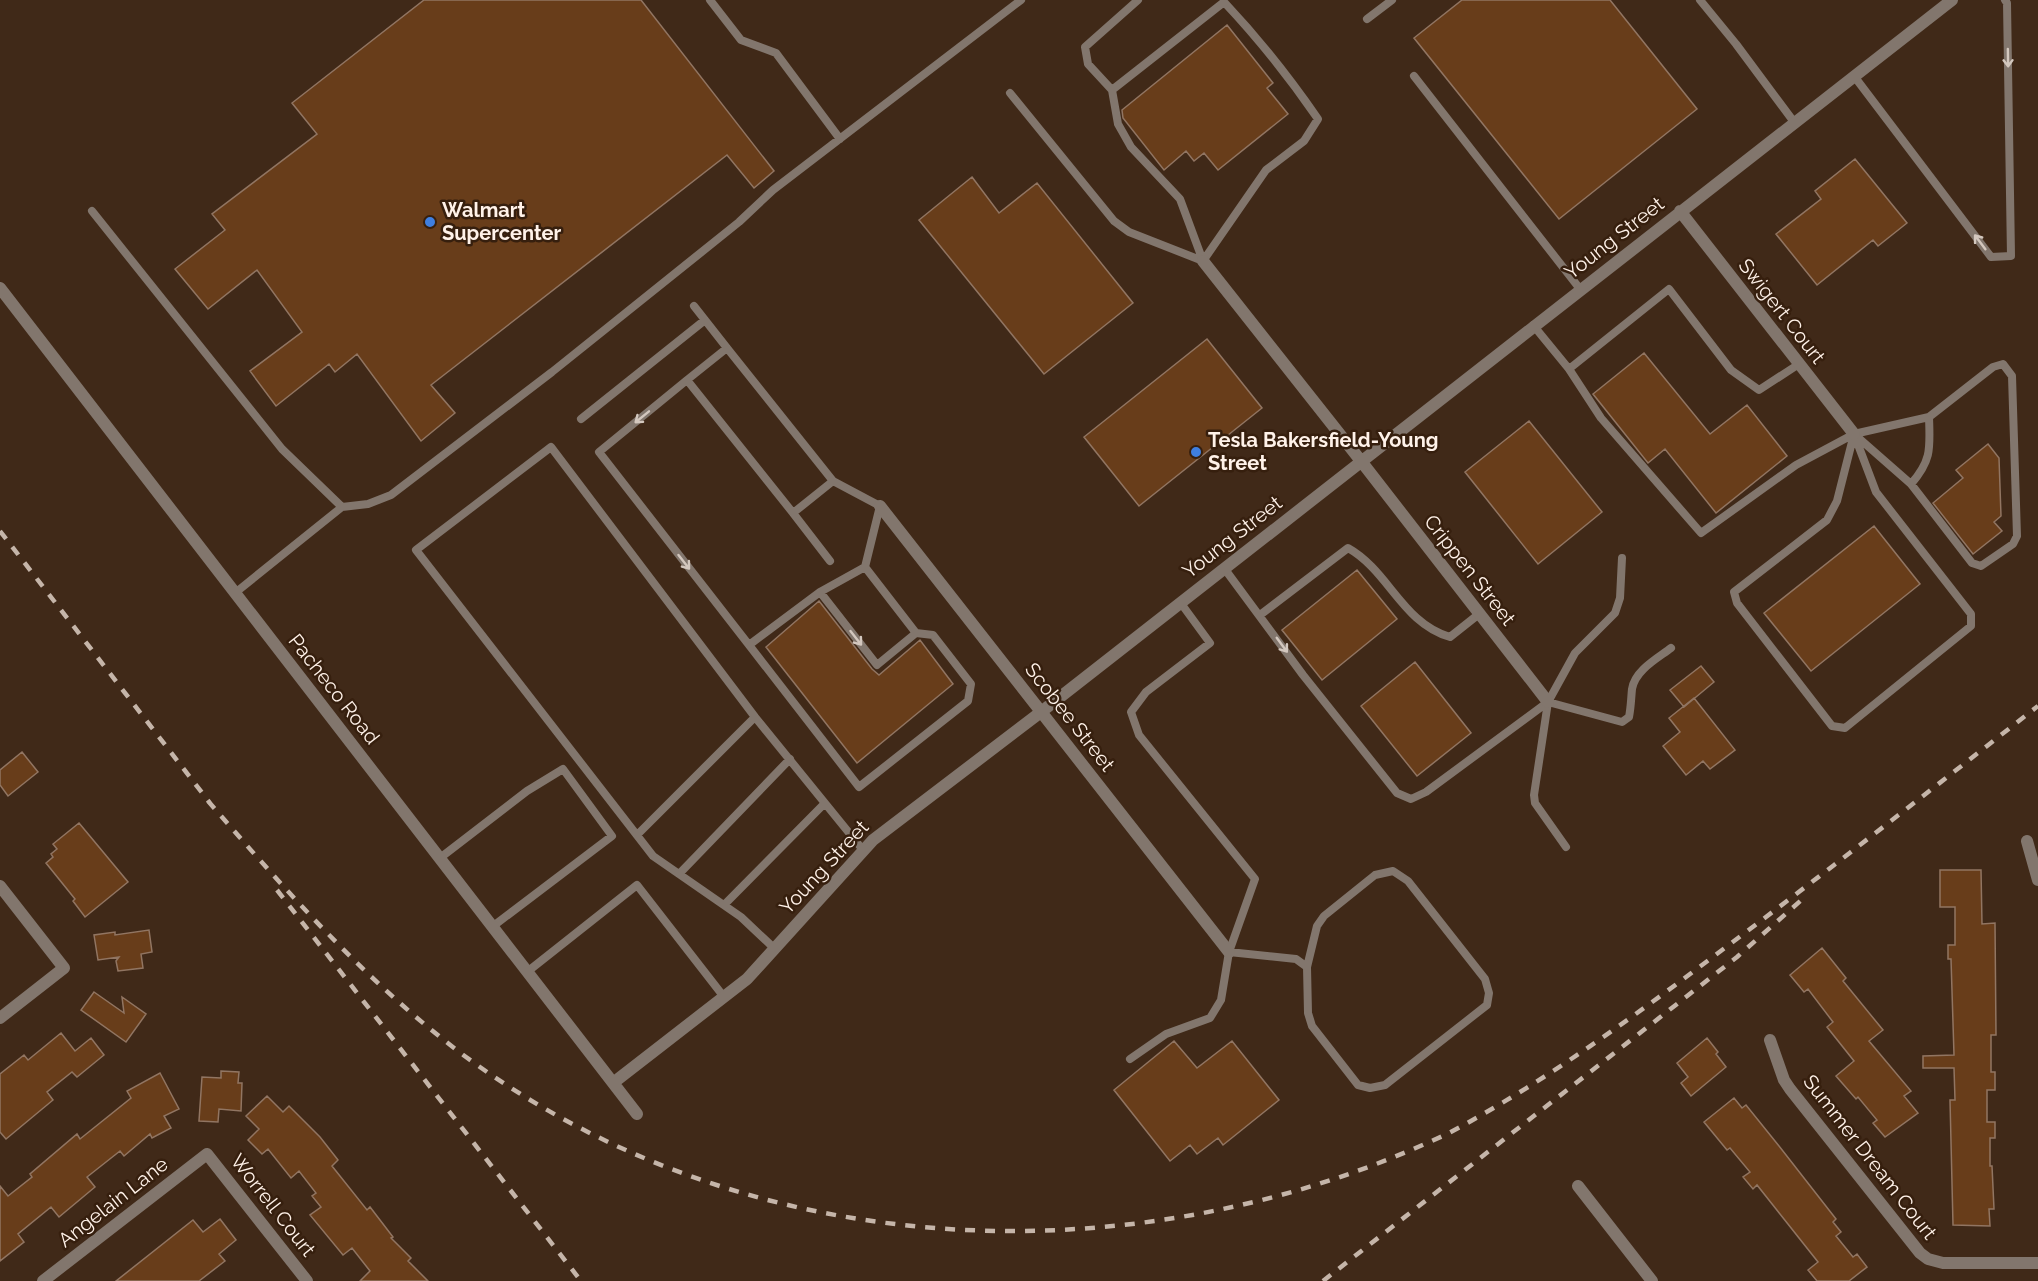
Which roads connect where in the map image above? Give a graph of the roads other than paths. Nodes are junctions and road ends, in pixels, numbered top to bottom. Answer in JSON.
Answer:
{"nodes":[{"id":1,"x":710,"y":0,"type":"edge"},
{"id":2,"x":1021,"y":0,"type":"edge"},
{"id":3,"x":1138,"y":0,"type":"edge"},
{"id":4,"x":1392,"y":0,"type":"edge"},
{"id":5,"x":1700,"y":0,"type":"edge"},
{"id":6,"x":1952,"y":0,"type":"edge"},
{"id":7,"x":2005,"y":0,"type":"edge"},
{"id":8,"x":1223,"y":1,"type":"edge"},
{"id":9,"x":1367,"y":19,"type":"dead end"},
{"id":10,"x":1413,"y":76,"type":"dead end"},
{"id":11,"x":1854,"y":76,"type":"junction"},
{"id":12,"x":1112,"y":90,"type":"junction"},
{"id":13,"x":1010,"y":93,"type":"dead end"},
{"id":14,"x":1794,"y":122,"type":"junction"},
{"id":15,"x":840,"y":139,"type":"junction"},
{"id":16,"x":92,"y":211,"type":"dead end"},
{"id":17,"x":1680,"y":211,"type":"junction"},
{"id":18,"x":1203,"y":261,"type":"junction"},
{"id":19,"x":0,"y":288,"type":"edge"},
{"id":20,"x":1580,"y":289,"type":"junction"},
{"id":21,"x":694,"y":306,"type":"dead end"},
{"id":22,"x":705,"y":320,"type":"junction"},
{"id":23,"x":1533,"y":325,"type":"junction"},
{"id":24,"x":727,"y":348,"type":"junction"},
{"id":25,"x":1799,"y":364,"type":"junction"},
{"id":26,"x":1569,"y":369,"type":"junction"},
{"id":27,"x":687,"y":380,"type":"junction"},
{"id":28,"x":1929,"y":417,"type":"junction"},
{"id":29,"x":581,"y":419,"type":"dead end"},
{"id":30,"x":1854,"y":434,"type":"junction"},
{"id":31,"x":1361,"y":461,"type":"junction"},
{"id":32,"x":833,"y":481,"type":"junction"},
{"id":33,"x":1911,"y":484,"type":"junction"},
{"id":34,"x":880,"y":506,"type":"junction"},
{"id":35,"x":342,"y":507,"type":"junction"},
{"id":36,"x":793,"y":513,"type":"junction"},
{"id":37,"x":1622,"y":558,"type":"dead end"},
{"id":38,"x":830,"y":561,"type":"dead end"},
{"id":39,"x":865,"y":567,"type":"junction"},
{"id":40,"x":1224,"y":568,"type":"junction"},
{"id":41,"x":820,"y":592,"type":"junction"},
{"id":42,"x":235,"y":593,"type":"junction"},
{"id":43,"x":1180,"y":602,"type":"junction"},
{"id":44,"x":1479,"y":614,"type":"junction"},
{"id":45,"x":1260,"y":615,"type":"junction"},
{"id":46,"x":916,"y":633,"type":"junction"},
{"id":47,"x":749,"y":645,"type":"junction"},
{"id":48,"x":1671,"y":648,"type":"dead end"},
{"id":49,"x":1548,"y":702,"type":"junction"},
{"id":50,"x":1041,"y":711,"type":"junction"},
{"id":51,"x":755,"y":717,"type":"junction"},
{"id":52,"x":790,"y":759,"type":"junction"},
{"id":53,"x":825,"y":803,"type":"junction"},
{"id":54,"x":637,"y":835,"type":"junction"},
{"id":55,"x":2027,"y":841,"type":"dead end"},
{"id":56,"x":1566,"y":847,"type":"dead end"},
{"id":57,"x":863,"y":850,"type":"junction"},
{"id":58,"x":440,"y":858,"type":"junction"},
{"id":59,"x":680,"y":873,"type":"junction"},
{"id":60,"x":2038,"y":880,"type":"edge"},
{"id":61,"x":0,"y":886,"type":"edge"},
{"id":62,"x":724,"y":905,"type":"junction"},
{"id":63,"x":492,"y":927,"type":"junction"},
{"id":64,"x":775,"y":948,"type":"junction"},
{"id":65,"x":1229,"y":952,"type":"junction"},
{"id":66,"x":1307,"y":967,"type":"junction"},
{"id":67,"x":527,"y":972,"type":"junction"},
{"id":68,"x":724,"y":997,"type":"junction"},
{"id":69,"x":0,"y":1018,"type":"edge"},
{"id":70,"x":1770,"y":1040,"type":"dead end"},
{"id":71,"x":1130,"y":1059,"type":"dead end"},
{"id":72,"x":613,"y":1083,"type":"junction"},
{"id":73,"x":637,"y":1114,"type":"dead end"},
{"id":74,"x":207,"y":1154,"type":"joint"},
{"id":75,"x":1578,"y":1186,"type":"dead end"},
{"id":76,"x":2038,"y":1263,"type":"edge"},
{"id":77,"x":43,"y":1281,"type":"edge"},
{"id":78,"x":307,"y":1281,"type":"edge"},
{"id":79,"x":1652,"y":1281,"type":"edge"}],
"edges":[{"from":1,"to":15,"type":"lane"},
{"from":2,"to":15,"type":"lane"},
{"from":3,"to":12,"type":"lane"},
{"from":4,"to":9,"type":"lane"},
{"from":5,"to":14,"type":"lane"},
{"from":6,"to":11,"type":"street","name":"Young Street"},
{"from":7,"to":11,"type":"lane","one_way":true},
{"from":8,"to":12,"type":"lane"},
{"from":8,"to":18,"type":"lane"},
{"from":10,"to":20,"type":"lane"},
{"from":11,"to":14,"type":"street","name":"Young Street"},
{"from":12,"to":18,"type":"lane"},
{"from":13,"to":18,"type":"lane"},
{"from":14,"to":17,"type":"street","name":"Young Street"},
{"from":15,"to":35,"type":"lane"},
{"from":16,"to":35,"type":"lane"},
{"from":17,"to":20,"type":"street","name":"Young Street"},
{"from":17,"to":25,"type":"street","name":"Swigert Court"},
{"from":18,"to":31,"type":"street","name":"Crippen Street"},
{"from":19,"to":42,"type":"street","name":"Pacheco Road"},
{"from":20,"to":23,"type":"street","name":"Young Street"},
{"from":21,"to":22,"type":"lane"},
{"from":22,"to":24,"type":"lane"},
{"from":22,"to":29,"type":"lane"},
{"from":23,"to":26,"type":"lane"},
{"from":23,"to":31,"type":"street","name":"Young Street"},
{"from":24,"to":27,"type":"lane"},
{"from":24,"to":32,"type":"lane"},
{"from":25,"to":26,"type":"lane"},
{"from":25,"to":30,"type":"street","name":"Swigert Court"},
{"from":26,"to":30,"type":"lane"},
{"from":27,"to":36,"type":"lane"},
{"from":27,"to":47,"type":"lane","one_way":true},
{"from":28,"to":30,"type":"lane"},
{"from":28,"to":33,"type":"lane"},
{"from":28,"to":33,"type":"lane"},
{"from":30,"to":30,"type":"lane"},
{"from":30,"to":33,"type":"lane"},
{"from":31,"to":40,"type":"street","name":"Young Street"},
{"from":31,"to":44,"type":"street","name":"Crippen Street"},
{"from":32,"to":34,"type":"lane"},
{"from":32,"to":36,"type":"lane"},
{"from":34,"to":39,"type":"lane"},
{"from":34,"to":50,"type":"street","name":"Scobee Street"},
{"from":35,"to":42,"type":"lane"},
{"from":36,"to":38,"type":"lane"},
{"from":37,"to":49,"type":"lane"},
{"from":39,"to":41,"type":"lane"},
{"from":39,"to":46,"type":"lane"},
{"from":40,"to":43,"type":"street","name":"Young Street"},
{"from":40,"to":45,"type":"lane"},
{"from":41,"to":46,"type":"lane","one_way":true},
{"from":41,"to":47,"type":"lane"},
{"from":42,"to":58,"type":"street","name":"Pacheco Road"},
{"from":43,"to":50,"type":"street","name":"Young Street"},
{"from":43,"to":65,"type":"lane"},
{"from":44,"to":45,"type":"lane"},
{"from":44,"to":49,"type":"street","name":"Crippen Street"},
{"from":45,"to":49,"type":"lane","one_way":true},
{"from":46,"to":47,"type":"lane"},
{"from":48,"to":49,"type":"lane"},
{"from":49,"to":56,"type":"lane"},
{"from":50,"to":57,"type":"street","name":"Young Street"},
{"from":50,"to":65,"type":"street","name":"Scobee Street"},
{"from":51,"to":52,"type":"lane"},
{"from":51,"to":54,"type":"lane"},
{"from":51,"to":54,"type":"lane"},
{"from":52,"to":53,"type":"lane"},
{"from":52,"to":59,"type":"lane"},
{"from":53,"to":57,"type":"lane"},
{"from":53,"to":62,"type":"lane"},
{"from":54,"to":59,"type":"lane"},
{"from":55,"to":60,"type":"street"},
{"from":57,"to":64,"type":"street","name":"Young Street"},
{"from":58,"to":63,"type":"street","name":"Pacheco Road"},
{"from":58,"to":63,"type":"lane"},
{"from":59,"to":62,"type":"lane"},
{"from":61,"to":69,"type":"street"},
{"from":62,"to":64,"type":"lane"},
{"from":63,"to":67,"type":"street","name":"Pacheco Road"},
{"from":64,"to":68,"type":"street","name":"Young Street"},
{"from":65,"to":66,"type":"lane"},
{"from":65,"to":71,"type":"lane"},
{"from":66,"to":66,"type":"lane"},
{"from":67,"to":68,"type":"lane"},
{"from":67,"to":72,"type":"street","name":"Pacheco Road"},
{"from":68,"to":72,"type":"street","name":"Young Street"},
{"from":70,"to":76,"type":"street","name":"Summer Dream Court"},
{"from":72,"to":73,"type":"street","name":"Pacheco Road"},
{"from":74,"to":77,"type":"street","name":"Angelain Lane"},
{"from":74,"to":78,"type":"street","name":"Worrell Court"},
{"from":75,"to":79,"type":"street"}]}
